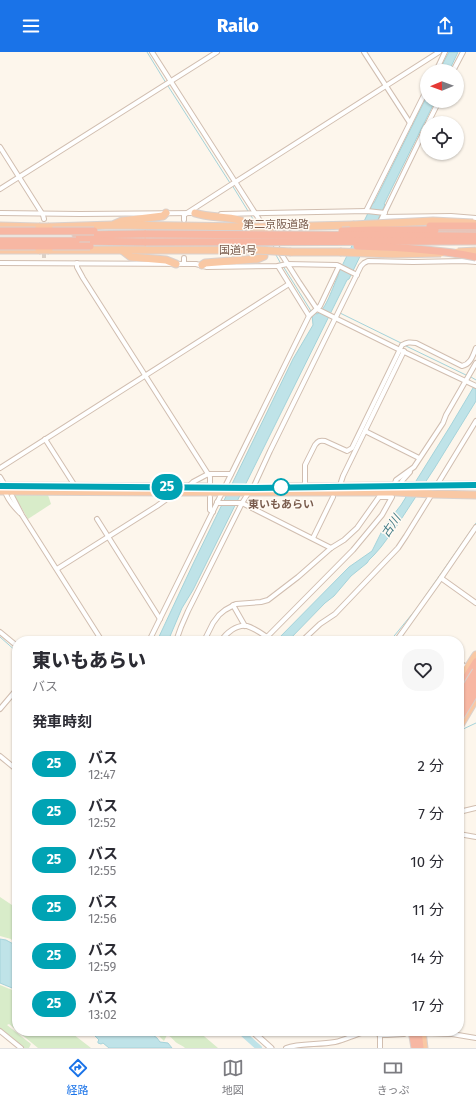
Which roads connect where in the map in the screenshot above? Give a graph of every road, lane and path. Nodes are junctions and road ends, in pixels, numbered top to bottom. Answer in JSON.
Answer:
{"nodes":[{"id":1,"x":152,"y":52,"type":"edge"},
{"id":2,"x":217,"y":52,"type":"edge"},
{"id":3,"x":364,"y":52,"type":"edge"},
{"id":4,"x":439,"y":52,"type":"edge"},
{"id":5,"x":445,"y":52,"type":"edge"},
{"id":6,"x":463,"y":52,"type":"edge"},
{"id":7,"x":439,"y":64,"type":"edge"},
{"id":8,"x":457,"y":64,"type":"edge"},
{"id":9,"x":170,"y":81,"type":"junction"},
{"id":10,"x":386,"y":86,"type":"junction"},
{"id":11,"x":420,"y":103,"type":"edge"},
{"id":12,"x":410,"y":123,"type":"junction"},
{"id":13,"x":420,"y":140,"type":"edge"},
{"id":14,"x":0,"y":147,"type":"edge"},
{"id":15,"x":19,"y":177,"type":"junction"},
{"id":16,"x":232,"y":183,"type":"junction"},
{"id":17,"x":0,"y":189,"type":"edge"},
{"id":18,"x":366,"y":211,"type":"junction"},
{"id":19,"x":0,"y":213,"type":"edge"},
{"id":20,"x":42,"y":213,"type":"junction"},
{"id":21,"x":47,"y":213,"type":"junction"},
{"id":22,"x":166,"y":213,"type":"junction"},
{"id":23,"x":180,"y":213,"type":"junction"},
{"id":24,"x":192,"y":213,"type":"junction"},
{"id":25,"x":255,"y":213,"type":"junction"},
{"id":26,"x":384,"y":214,"type":"junction"},
{"id":27,"x":426,"y":216,"type":"junction"},
{"id":28,"x":476,"y":218,"type":"edge"},
{"id":29,"x":113,"y":225,"type":"junction"},
{"id":30,"x":476,"y":225,"type":"edge"},
{"id":31,"x":0,"y":226,"type":"edge"},
{"id":32,"x":250,"y":227,"type":"junction"},
{"id":33,"x":374,"y":230,"type":"junction"},
{"id":34,"x":476,"y":230,"type":"edge"},
{"id":35,"x":0,"y":231,"type":"edge"},
{"id":36,"x":260,"y":234,"type":"junction"},
{"id":37,"x":0,"y":235,"type":"edge"},
{"id":38,"x":476,"y":236,"type":"edge"},
{"id":39,"x":76,"y":238,"type":"junction"},
{"id":40,"x":146,"y":238,"type":"junction"},
{"id":41,"x":0,"y":241,"type":"edge"},
{"id":42,"x":476,"y":241,"type":"edge"},
{"id":43,"x":261,"y":242,"type":"junction"},
{"id":44,"x":0,"y":246,"type":"edge"},
{"id":45,"x":381,"y":246,"type":"junction"},
{"id":46,"x":0,"y":250,"type":"edge"},
{"id":47,"x":122,"y":250,"type":"junction"},
{"id":48,"x":288,"y":252,"type":"junction"},
{"id":49,"x":476,"y":252,"type":"edge"},
{"id":50,"x":476,"y":257,"type":"edge"},
{"id":51,"x":44,"y":258,"type":"tunnel mouth"},
{"id":52,"x":184,"y":258,"type":"tunnel mouth"},
{"id":53,"x":426,"y":261,"type":"junction"},
{"id":54,"x":365,"y":262,"type":"junction"},
{"id":55,"x":476,"y":262,"type":"edge"},
{"id":56,"x":0,"y":263,"type":"edge"},
{"id":57,"x":44,"y":263,"type":"junction"},
{"id":58,"x":77,"y":263,"type":"junction"},
{"id":59,"x":176,"y":264,"type":"junction"},
{"id":60,"x":184,"y":264,"type":"junction"},
{"id":61,"x":286,"y":264,"type":"junction"},
{"id":62,"x":202,"y":265,"type":"junction"},
{"id":63,"x":279,"y":266,"type":"junction"},
{"id":64,"x":340,"y":266,"type":"junction"},
{"id":65,"x":357,"y":275,"type":"junction"},
{"id":66,"x":289,"y":284,"type":"junction"},
{"id":67,"x":317,"y":310,"type":"junction"},
{"id":68,"x":309,"y":315,"type":"junction"},
{"id":69,"x":336,"y":318,"type":"junction"},
{"id":70,"x":476,"y":348,"type":"edge"},
{"id":71,"x":402,"y":351,"type":"junction"},
{"id":72,"x":476,"y":363,"type":"edge"},
{"id":73,"x":145,"y":375,"type":"junction"},
{"id":74,"x":467,"y":381,"type":"junction"},
{"id":75,"x":476,"y":386,"type":"edge"},
{"id":76,"x":476,"y":421,"type":"edge"},
{"id":77,"x":365,"y":431,"type":"junction"},
{"id":78,"x":45,"y":439,"type":"junction"},
{"id":79,"x":419,"y":458,"type":"junction"},
{"id":80,"x":414,"y":467,"type":"junction"},
{"id":81,"x":0,"y":468,"type":"edge"},
{"id":82,"x":208,"y":474,"type":"junction"},
{"id":83,"x":231,"y":474,"type":"junction"},
{"id":84,"x":210,"y":482,"type":"dead end"},
{"id":85,"x":341,"y":482,"type":"dead end"},
{"id":86,"x":2,"y":485,"type":"edge"},
{"id":87,"x":435,"y":485,"type":"junction"},
{"id":88,"x":476,"y":485,"type":"edge"},
{"id":89,"x":75,"y":486,"type":"junction"},
{"id":90,"x":398,"y":486,"type":"junction"},
{"id":91,"x":188,"y":487,"type":"junction"},
{"id":92,"x":305,"y":487,"type":"junction"},
{"id":93,"x":225,"y":490,"type":"junction"},
{"id":94,"x":249,"y":490,"type":"junction"},
{"id":95,"x":171,"y":492,"type":"junction"},
{"id":96,"x":431,"y":494,"type":"junction"},
{"id":97,"x":377,"y":495,"type":"junction"},
{"id":98,"x":476,"y":495,"type":"edge"},
{"id":99,"x":12,"y":496,"type":"dead end"},
{"id":100,"x":333,"y":496,"type":"dead end"},
{"id":101,"x":210,"y":497,"type":"dead end"},
{"id":102,"x":390,"y":498,"type":"dead end"},
{"id":103,"x":218,"y":502,"type":"junction"},
{"id":104,"x":241,"y":503,"type":"junction"},
{"id":105,"x":213,"y":512,"type":"junction"},
{"id":106,"x":22,"y":514,"type":"junction"},
{"id":107,"x":380,"y":517,"type":"junction"},
{"id":108,"x":97,"y":519,"type":"dead end"},
{"id":109,"x":476,"y":528,"type":"edge"},
{"id":110,"x":108,"y":537,"type":"junction"},
{"id":111,"x":313,"y":538,"type":"junction"},
{"id":112,"x":331,"y":548,"type":"junction"},
{"id":113,"x":57,"y":569,"type":"junction"},
{"id":114,"x":441,"y":578,"type":"junction"},
{"id":115,"x":476,"y":603,"type":"edge"},
{"id":116,"x":233,"y":606,"type":"junction"},
{"id":117,"x":160,"y":619,"type":"junction"},
{"id":118,"x":245,"y":626,"type":"junction"},
{"id":119,"x":0,"y":632,"type":"edge"},
{"id":120,"x":99,"y":636,"type":"edge"},
{"id":121,"x":152,"y":636,"type":"edge"},
{"id":122,"x":178,"y":636,"type":"edge"},
{"id":123,"x":207,"y":636,"type":"edge"},
{"id":124,"x":226,"y":636,"type":"edge"},
{"id":125,"x":263,"y":636,"type":"edge"},
{"id":126,"x":270,"y":636,"type":"edge"},
{"id":127,"x":307,"y":636,"type":"edge"},
{"id":128,"x":400,"y":636,"type":"edge"},
{"id":129,"x":12,"y":642,"type":"edge"},
{"id":130,"x":476,"y":654,"type":"edge"},
{"id":131,"x":476,"y":662,"type":"edge"},
{"id":132,"x":464,"y":666,"type":"edge"},
{"id":133,"x":467,"y":668,"type":"junction"},
{"id":134,"x":476,"y":672,"type":"edge"},
{"id":135,"x":464,"y":673,"type":"edge"},
{"id":136,"x":476,"y":681,"type":"edge"},
{"id":137,"x":464,"y":682,"type":"edge"},
{"id":138,"x":464,"y":690,"type":"edge"},
{"id":139,"x":476,"y":691,"type":"edge"},
{"id":140,"x":464,"y":692,"type":"edge"},
{"id":141,"x":12,"y":694,"type":"edge"},
{"id":142,"x":476,"y":698,"type":"edge"},
{"id":143,"x":464,"y":701,"type":"edge"},
{"id":144,"x":0,"y":709,"type":"edge"},
{"id":145,"x":464,"y":711,"type":"edge"},
{"id":146,"x":464,"y":718,"type":"edge"},
{"id":147,"x":0,"y":756,"type":"edge"},
{"id":148,"x":12,"y":766,"type":"edge"},
{"id":149,"x":476,"y":808,"type":"edge"},
{"id":150,"x":464,"y":811,"type":"edge"},
{"id":151,"x":464,"y":835,"type":"edge"},
{"id":152,"x":476,"y":837,"type":"edge"},
{"id":153,"x":0,"y":1031,"type":"edge"},
{"id":154,"x":258,"y":1036,"type":"edge"},
{"id":155,"x":354,"y":1036,"type":"edge"},
{"id":156,"x":378,"y":1036,"type":"edge"},
{"id":157,"x":410,"y":1036,"type":"edge"},
{"id":158,"x":413,"y":1036,"type":"edge"},
{"id":159,"x":422,"y":1036,"type":"edge"},
{"id":160,"x":423,"y":1036,"type":"edge"},
{"id":161,"x":464,"y":1036,"type":"edge"},
{"id":162,"x":476,"y":1038,"type":"edge"},
{"id":163,"x":21,"y":1048,"type":"edge"},
{"id":164,"x":271,"y":1048,"type":"edge"},
{"id":165,"x":286,"y":1048,"type":"edge"},
{"id":166,"x":380,"y":1048,"type":"edge"},
{"id":167,"x":411,"y":1048,"type":"edge"},
{"id":168,"x":415,"y":1048,"type":"edge"},
{"id":169,"x":420,"y":1048,"type":"edge"},
{"id":170,"x":424,"y":1048,"type":"edge"}],
"edges":[{"from":1,"to":9,"type":"street"},
{"from":2,"to":9,"type":"street"},
{"from":3,"to":10,"type":"street"},
{"from":4,"to":10,"type":"street"},
{"from":5,"to":7,"type":"street"},
{"from":6,"to":8,"type":"street"},
{"from":9,"to":15,"type":"street"},
{"from":9,"to":16,"type":"street"},
{"from":10,"to":12,"type":"street"},
{"from":10,"to":16,"type":"street"},
{"from":11,"to":12,"type":"street"},
{"from":12,"to":18,"type":"street"},
{"from":13,"to":26,"type":"street"},
{"from":14,"to":15,"type":"street"},
{"from":15,"to":17,"type":"street"},
{"from":15,"to":20,"type":"street"},
{"from":16,"to":24,"type":"street"},
{"from":16,"to":25,"type":"street"},
{"from":18,"to":25,"type":"street"},
{"from":18,"to":26,"type":"street"},
{"from":19,"to":20,"type":"street"},
{"from":20,"to":21,"type":"street"},
{"from":20,"to":21,"type":"street"},
{"from":21,"to":22,"type":"street"},
{"from":22,"to":23,"type":"street"},
{"from":22,"to":29,"type":"highway"},
{"from":23,"to":24,"type":"street"},
{"from":23,"to":24,"type":"street"},
{"from":24,"to":25,"type":"street"},
{"from":24,"to":32,"type":"highway"},
{"from":25,"to":61,"type":"street"},
{"from":26,"to":27,"type":"street"},
{"from":26,"to":54,"type":"street"},
{"from":27,"to":28,"type":"street"},
{"from":27,"to":53,"type":"street"},
{"from":29,"to":31,"type":"highway","name":"国道1号","bridge":true},
{"from":29,"to":32,"type":"highway","name":"国道1号"},
{"from":30,"to":32,"type":"highway","name":"国道1号","bridge":true},
{"from":30,"to":33,"type":"highway","bridge":true},
{"from":33,"to":34,"type":"highway","bridge":true},
{"from":33,"to":36,"type":"highway","bridge":true},
{"from":35,"to":40,"type":"highway","bridge":true},
{"from":36,"to":38,"type":"highway","name":"第二京阪道路","bridge":true},
{"from":36,"to":40,"type":"highway","name":"第二京阪道路","bridge":true},
{"from":37,"to":39,"type":"highway"},
{"from":39,"to":40,"type":"highway","name":"第二京阪道路"},
{"from":39,"to":41,"type":"highway","bridge":true},
{"from":40,"to":43,"type":"highway","name":"第二京阪道路","bridge":true},
{"from":40,"to":44,"type":"highway","bridge":true},
{"from":42,"to":43,"type":"highway","name":"第二京阪道路","bridge":true},
{"from":43,"to":45,"type":"highway","bridge":true},
{"from":45,"to":49,"type":"highway","bridge":true},
{"from":45,"to":50,"type":"highway","bridge":true},
{"from":46,"to":47,"type":"highway","name":"国道1号","bridge":true},
{"from":47,"to":48,"type":"highway","name":"国道1号","bridge":true},
{"from":47,"to":59,"type":"highway"},
{"from":48,"to":49,"type":"highway","name":"国道1号","bridge":true},
{"from":48,"to":62,"type":"highway","bridge":true},
{"from":51,"to":57,"type":"street"},
{"from":52,"to":60,"type":"street"},
{"from":53,"to":54,"type":"street"},
{"from":53,"to":55,"type":"street"},
{"from":54,"to":65,"type":"street"},
{"from":56,"to":57,"type":"street"},
{"from":57,"to":58,"type":"street"},
{"from":58,"to":59,"type":"street"},
{"from":58,"to":73,"type":"street"},
{"from":59,"to":60,"type":"street"},
{"from":60,"to":62,"type":"street"},
{"from":61,"to":63,"type":"street"},
{"from":61,"to":64,"type":"street"},
{"from":61,"to":67,"type":"street"},
{"from":62,"to":63,"type":"street"},
{"from":63,"to":66,"type":"street"},
{"from":64,"to":65,"type":"street"},
{"from":64,"to":67,"type":"street"},
{"from":65,"to":69,"type":"street"},
{"from":66,"to":68,"type":"street"},
{"from":66,"to":73,"type":"street"},
{"from":67,"to":68,"type":"street"},
{"from":67,"to":69,"type":"street"},
{"from":68,"to":83,"type":"street"},
{"from":69,"to":71,"type":"street"},
{"from":69,"to":94,"type":"street"},
{"from":70,"to":71,"type":"street"},
{"from":71,"to":74,"type":"street"},
{"from":71,"to":77,"type":"street"},
{"from":71,"to":92,"type":"street"},
{"from":72,"to":74,"type":"street"},
{"from":73,"to":78,"type":"street"},
{"from":73,"to":82,"type":"street"},
{"from":74,"to":75,"type":"street"},
{"from":74,"to":79,"type":"street"},
{"from":76,"to":87,"type":"street"},
{"from":77,"to":79,"type":"street"},
{"from":77,"to":85,"type":"street"},
{"from":78,"to":81,"type":"street"},
{"from":78,"to":89,"type":"street"},
{"from":79,"to":80,"type":"street"},
{"from":80,"to":90,"type":"street"},
{"from":80,"to":90,"type":"street"},
{"from":82,"to":83,"type":"street"},
{"from":82,"to":84,"type":"street"},
{"from":82,"to":91,"type":"street"},
{"from":83,"to":93,"type":"street"},
{"from":86,"to":89,"type":"highway"},
{"from":86,"to":95,"type":"highway"},
{"from":86,"to":106,"type":"street"},
{"from":87,"to":88,"type":"highway"},
{"from":87,"to":90,"type":"highway"},
{"from":89,"to":91,"type":"highway"},
{"from":90,"to":92,"type":"highway"},
{"from":90,"to":96,"type":"highway"},
{"from":90,"to":97,"type":"highway"},
{"from":91,"to":93,"type":"highway"},
{"from":92,"to":94,"type":"highway"},
{"from":93,"to":94,"type":"highway"},
{"from":93,"to":95,"type":"highway"},
{"from":93,"to":103,"type":"street"},
{"from":94,"to":97,"type":"highway"},
{"from":94,"to":104,"type":"street"},
{"from":95,"to":110,"type":"street"},
{"from":96,"to":98,"type":"highway"},
{"from":96,"to":127,"type":"street"},
{"from":97,"to":107,"type":"street"},
{"from":97,"to":112,"type":"street"},
{"from":99,"to":106,"type":"street"},
{"from":100,"to":111,"type":"street"},
{"from":101,"to":105,"type":"street"},
{"from":102,"to":107,"type":"street"},
{"from":103,"to":104,"type":"street"},
{"from":103,"to":105,"type":"street"},
{"from":104,"to":111,"type":"street"},
{"from":104,"to":122,"type":"street"},
{"from":105,"to":117,"type":"street"},
{"from":106,"to":113,"type":"street"},
{"from":107,"to":126,"type":"street"},
{"from":108,"to":110,"type":"street"},
{"from":109,"to":114,"type":"street"},
{"from":110,"to":113,"type":"street"},
{"from":110,"to":117,"type":"street"},
{"from":111,"to":112,"type":"street"},
{"from":112,"to":116,"type":"street"},
{"from":113,"to":120,"type":"street"},
{"from":114,"to":115,"type":"street"},
{"from":114,"to":128,"type":"street"},
{"from":116,"to":118,"type":"street"},
{"from":116,"to":123,"type":"street"},
{"from":117,"to":121,"type":"street"},
{"from":118,"to":124,"type":"street"},
{"from":118,"to":125,"type":"street"},
{"from":119,"to":129,"type":"street"},
{"from":130,"to":133,"type":"highway"},
{"from":131,"to":137,"type":"highway"},
{"from":132,"to":133,"type":"street"},
{"from":133,"to":135,"type":"highway"},
{"from":134,"to":138,"type":"highway","bridge":true},
{"from":136,"to":143,"type":"highway","bridge":true},
{"from":139,"to":145,"type":"highway","bridge":true},
{"from":140,"to":142,"type":"street"},
{"from":141,"to":144,"type":"street"},
{"from":142,"to":146,"type":"highway"},
{"from":147,"to":148,"type":"street"},
{"from":149,"to":150,"type":"street"},
{"from":151,"to":152,"type":"street"},
{"from":153,"to":163,"type":"street"},
{"from":154,"to":164,"type":"street"},
{"from":155,"to":165,"type":"street"},
{"from":156,"to":166,"type":"street"},
{"from":157,"to":167,"type":"highway"},
{"from":158,"to":168,"type":"highway"},
{"from":159,"to":169,"type":"highway"},
{"from":160,"to":170,"type":"highway"},
{"from":161,"to":162,"type":"street"}]}
